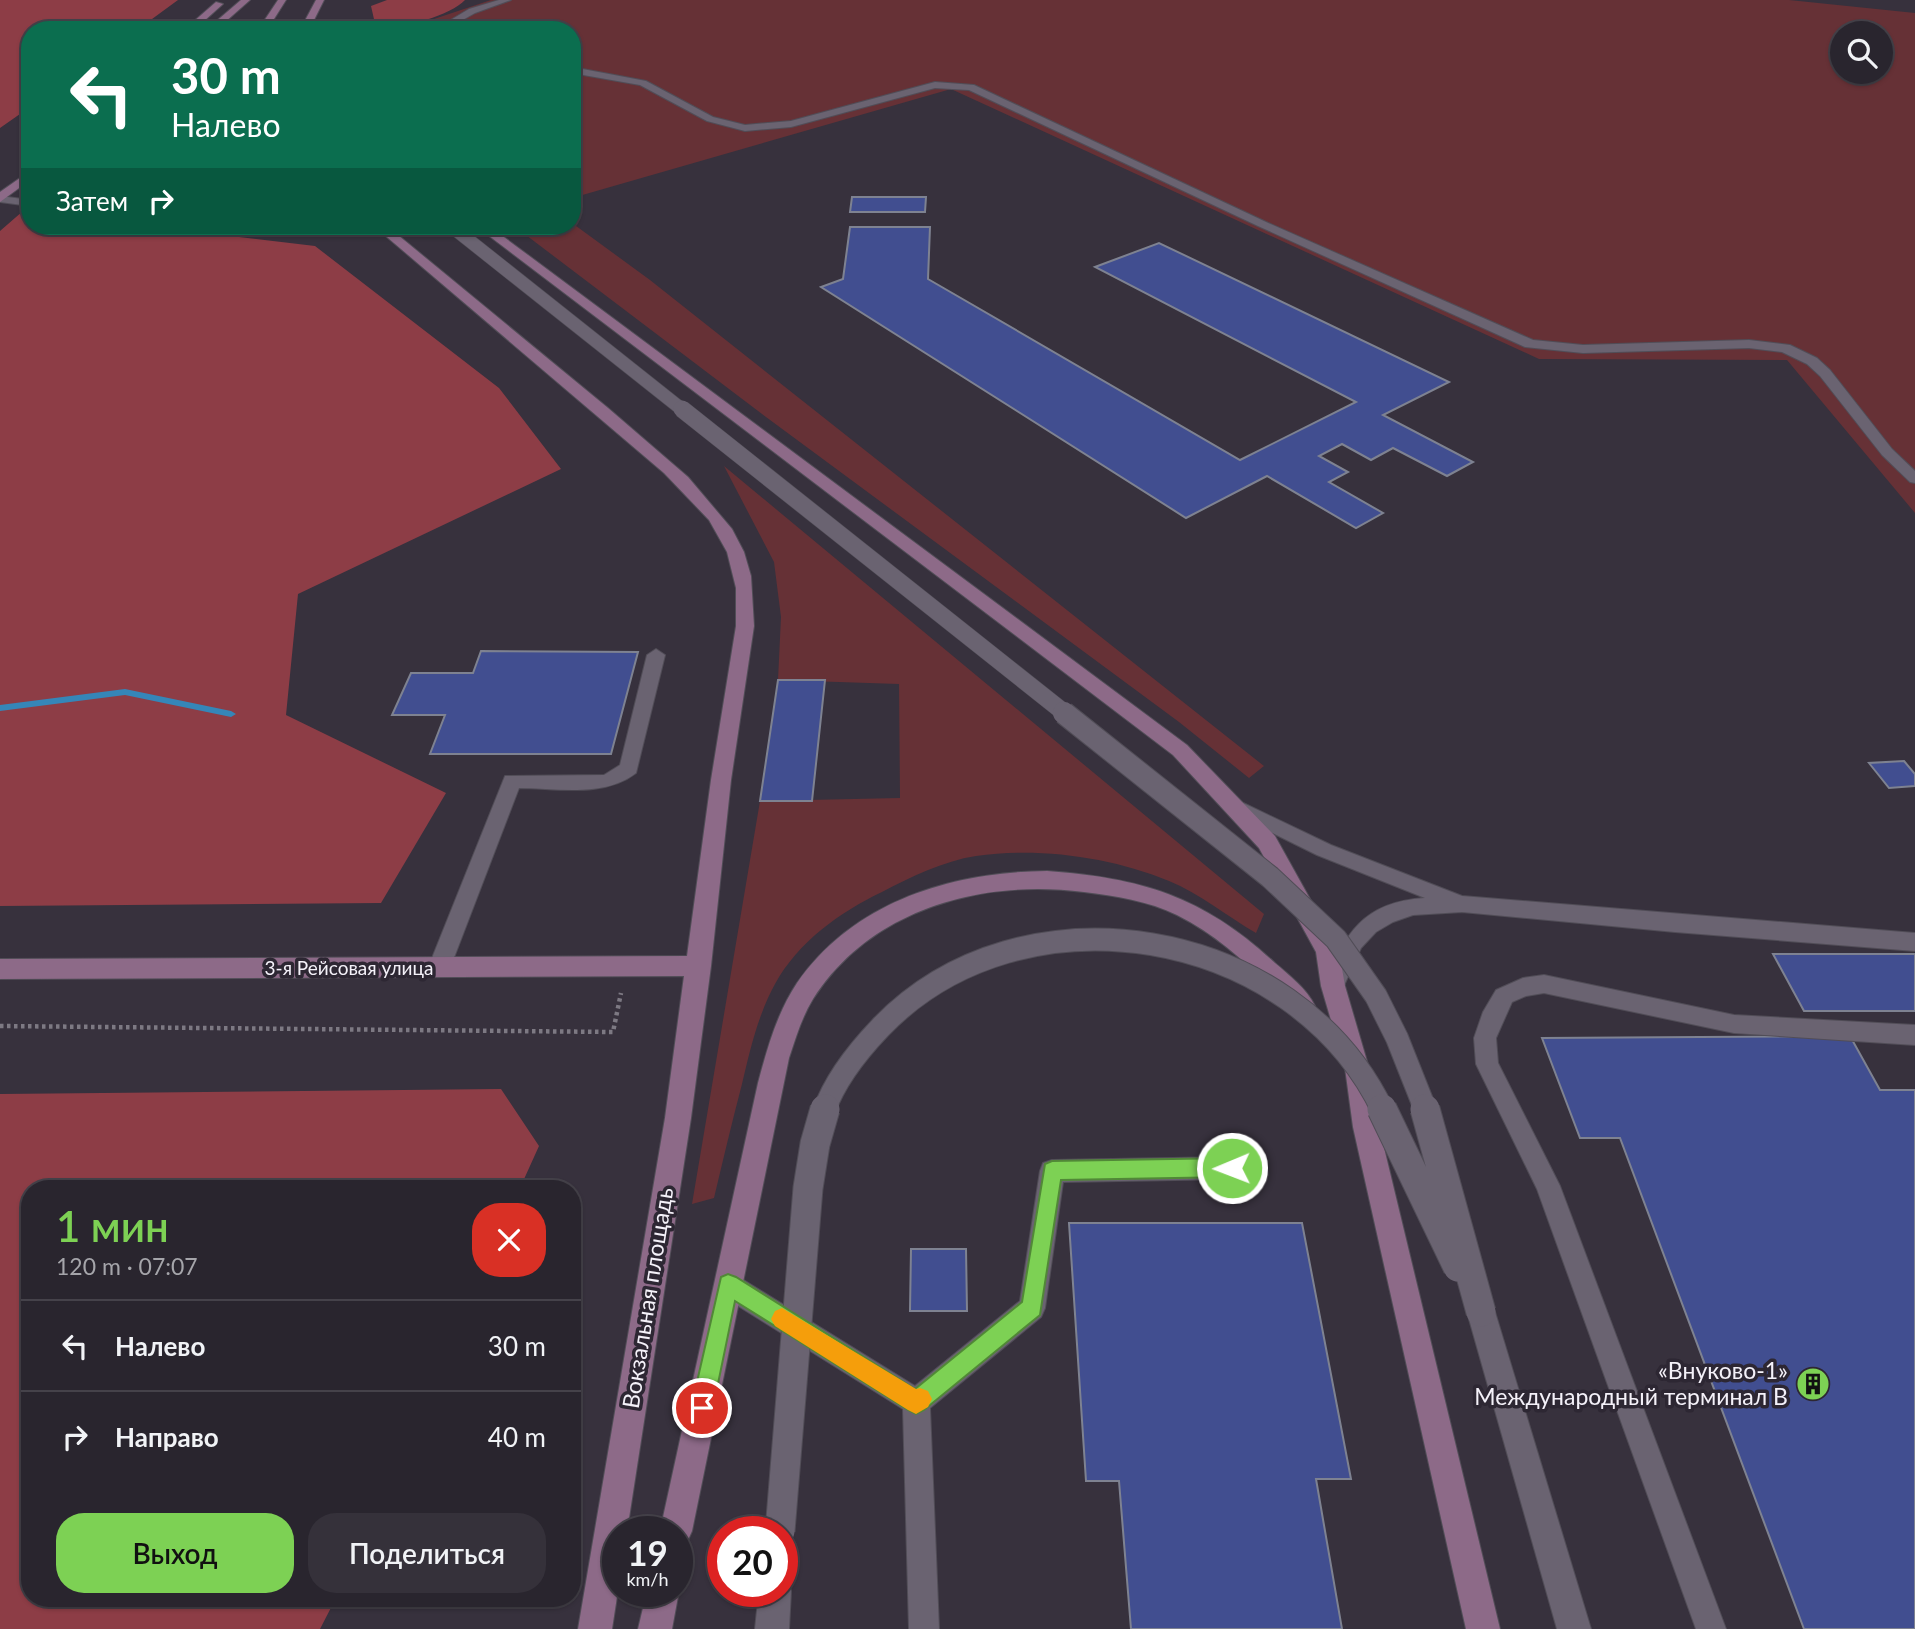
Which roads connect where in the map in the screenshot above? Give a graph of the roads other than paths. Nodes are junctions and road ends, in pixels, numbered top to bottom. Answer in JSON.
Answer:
{"nodes":[{"id":1,"x":224,"y":0,"type":"edge"},
{"id":2,"x":246,"y":0,"type":"edge"},
{"id":3,"x":282,"y":0,"type":"edge"},
{"id":4,"x":320,"y":0,"type":"edge"},
{"id":5,"x":507,"y":0,"type":"edge"},
{"id":6,"x":199,"y":21,"type":"edge"},
{"id":7,"x":221,"y":21,"type":"edge"},
{"id":8,"x":268,"y":21,"type":"edge"},
{"id":9,"x":309,"y":21,"type":"edge"},
{"id":10,"x":454,"y":21,"type":"edge"},
{"id":11,"x":581,"y":72,"type":"edge"},
{"id":12,"x":21,"y":181,"type":"edge"},
{"id":13,"x":0,"y":198,"type":"edge"},
{"id":14,"x":21,"y":202,"type":"edge"},
{"id":15,"x":391,"y":235,"type":"edge"},
{"id":16,"x":462,"y":235,"type":"edge"},
{"id":17,"x":494,"y":235,"type":"edge"},
{"id":18,"x":1915,"y":479,"type":"edge"},
{"id":19,"x":656,"y":655,"type":"dead end"},
{"id":20,"x":1237,"y":807,"type":"junction"},
{"id":21,"x":1462,"y":904,"type":"junction"},
{"id":22,"x":1915,"y":942,"type":"edge"},
{"id":23,"x":699,"y":966,"type":"junction"},
{"id":24,"x":439,"y":968,"type":"junction"},
{"id":25,"x":0,"y":969,"type":"edge"},
{"id":26,"x":1333,"y":986,"type":"junction"},
{"id":27,"x":1915,"y":1035,"type":"edge"},
{"id":28,"x":1357,"y":1068,"type":"junction"},
{"id":29,"x":1232,"y":1168,"type":"dead end"},
{"id":30,"x":728,"y":1285,"type":"junction"},
{"id":31,"x":1481,"y":1312,"type":"junction"},
{"id":32,"x":916,"y":1402,"type":"junction"},
{"id":33,"x":679,"y":1516,"type":"edge"},
{"id":34,"x":781,"y":1516,"type":"edge"},
{"id":35,"x":660,"y":1607,"type":"edge"},
{"id":36,"x":774,"y":1607,"type":"edge"},
{"id":37,"x":595,"y":1629,"type":"edge"},
{"id":38,"x":655,"y":1629,"type":"edge"},
{"id":39,"x":772,"y":1629,"type":"edge"},
{"id":40,"x":924,"y":1629,"type":"edge"},
{"id":41,"x":1483,"y":1629,"type":"edge"},
{"id":42,"x":1574,"y":1629,"type":"edge"},
{"id":43,"x":1711,"y":1629,"type":"edge"}],
"edges":[{"from":1,"to":6,"type":"main road"},
{"from":2,"to":7,"type":"main road"},
{"from":3,"to":8,"type":"main road"},
{"from":4,"to":9,"type":"main road"},
{"from":5,"to":10,"type":"lane"},
{"from":11,"to":18,"type":"lane"},
{"from":12,"to":13,"type":"main road"},
{"from":13,"to":14,"type":"lane"},
{"from":15,"to":23,"type":"main road","name":"Вокзальная площадь"},
{"from":16,"to":31,"type":"street","bridge":true},
{"from":17,"to":20,"type":"main road"},
{"from":19,"to":24,"type":"lane"},
{"from":20,"to":21,"type":"lane"},
{"from":20,"to":26,"type":"main road"},
{"from":21,"to":22,"type":"lane"},
{"from":21,"to":26,"type":"lane"},
{"from":23,"to":24,"type":"main road","name":"3-я Рейсовая улица"},
{"from":23,"to":37,"type":"main road","name":"Вокзальная площадь"},
{"from":24,"to":25,"type":"main road","name":"3-я Рейсовая улица"},
{"from":26,"to":28,"type":"main road"},
{"from":27,"to":43,"type":"lane"},
{"from":28,"to":30,"type":"main road"},
{"from":28,"to":41,"type":"main road"},
{"from":29,"to":32,"type":"lane"},
{"from":30,"to":32,"type":"lane"},
{"from":30,"to":33,"type":"main road"},
{"from":31,"to":34,"type":"street","bridge":true},
{"from":31,"to":42,"type":"street"},
{"from":32,"to":40,"type":"lane"},
{"from":35,"to":38,"type":"main road"},
{"from":36,"to":39,"type":"street"}]}
